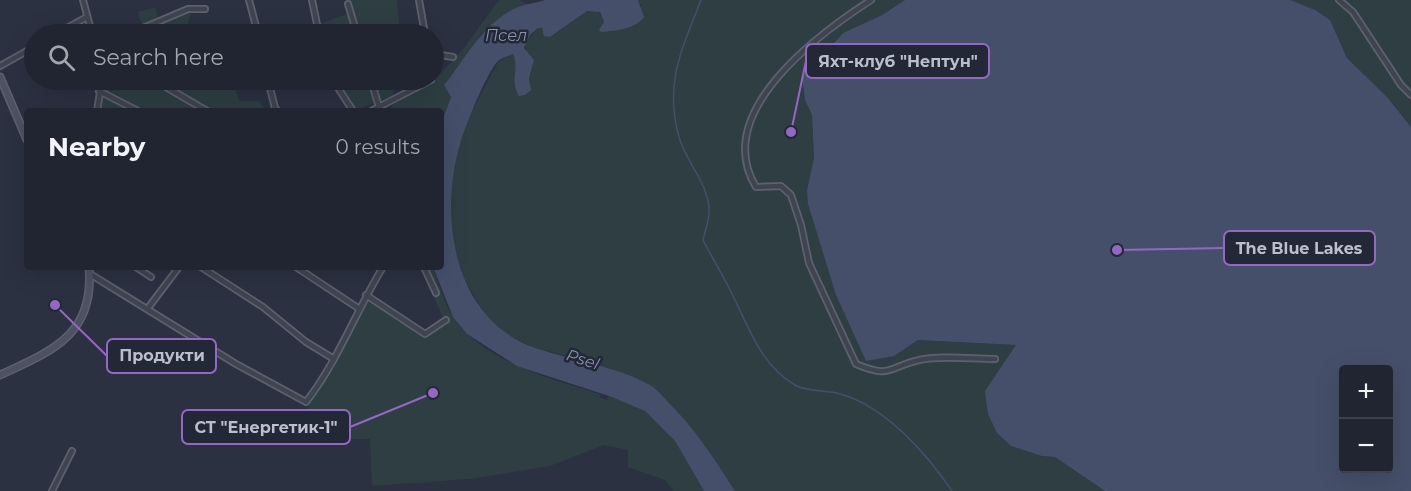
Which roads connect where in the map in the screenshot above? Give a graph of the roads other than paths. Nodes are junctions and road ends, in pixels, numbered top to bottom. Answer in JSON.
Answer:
{"nodes":[{"id":1,"x":83,"y":0,"type":"edge"},
{"id":2,"x":249,"y":0,"type":"edge"},
{"id":3,"x":312,"y":0,"type":"edge"},
{"id":4,"x":419,"y":0,"type":"edge"},
{"id":5,"x":871,"y":0,"type":"edge"},
{"id":6,"x":1339,"y":0,"type":"edge"},
{"id":7,"x":348,"y":4,"type":"dead end"},
{"id":8,"x":205,"y":9,"type":"dead end"},
{"id":9,"x":87,"y":17,"type":"junction"},
{"id":10,"x":74,"y":24,"type":"edge"},
{"id":11,"x":89,"y":24,"type":"edge"},
{"id":12,"x":154,"y":24,"type":"edge"},
{"id":13,"x":255,"y":24,"type":"edge"},
{"id":14,"x":317,"y":24,"type":"edge"},
{"id":15,"x":354,"y":24,"type":"edge"},
{"id":16,"x":423,"y":24,"type":"edge"},
{"id":17,"x":24,"y":53,"type":"edge"},
{"id":18,"x":444,"y":56,"type":"edge"},
{"id":19,"x":453,"y":57,"type":"dead end"},
{"id":20,"x":0,"y":66,"type":"edge"},
{"id":21,"x":0,"y":77,"type":"edge"},
{"id":22,"x":170,"y":90,"type":"edge"},
{"id":23,"x":270,"y":90,"type":"edge"},
{"id":24,"x":339,"y":90,"type":"edge"},
{"id":25,"x":374,"y":90,"type":"edge"},
{"id":26,"x":412,"y":90,"type":"edge"},
{"id":27,"x":99,"y":91,"type":"joint"},
{"id":28,"x":1411,"y":95,"type":"edge"},
{"id":29,"x":379,"y":107,"type":"joint"},
{"id":30,"x":97,"y":108,"type":"edge"},
{"id":31,"x":132,"y":108,"type":"edge"},
{"id":32,"x":202,"y":108,"type":"edge"},
{"id":33,"x":275,"y":108,"type":"edge"},
{"id":34,"x":351,"y":108,"type":"edge"},
{"id":35,"x":24,"y":133,"type":"edge"},
{"id":36,"x":89,"y":270,"type":"edge"},
{"id":37,"x":140,"y":270,"type":"edge"},
{"id":38,"x":177,"y":270,"type":"edge"},
{"id":39,"x":206,"y":270,"type":"edge"},
{"id":40,"x":303,"y":270,"type":"edge"},
{"id":41,"x":381,"y":270,"type":"edge"},
{"id":42,"x":425,"y":270,"type":"edge"},
{"id":43,"x":151,"y":277,"type":"dead end"},
{"id":44,"x":436,"y":293,"type":"dead end"},
{"id":45,"x":366,"y":295,"type":"junction"},
{"id":46,"x":148,"y":308,"type":"junction"},
{"id":47,"x":358,"y":308,"type":"junction"},
{"id":48,"x":446,"y":320,"type":"dead end"},
{"id":49,"x":334,"y":359,"type":"junction"},
{"id":50,"x":994,"y":359,"type":"dead end"},
{"id":51,"x":0,"y":375,"type":"edge"},
{"id":52,"x":72,"y":451,"type":"dead end"},
{"id":53,"x":52,"y":491,"type":"edge"}],
"edges":[{"from":1,"to":9,"type":"street"},
{"from":2,"to":13,"type":"street"},
{"from":3,"to":14,"type":"street"},
{"from":4,"to":16,"type":"street"},
{"from":5,"to":50,"type":"street"},
{"from":6,"to":28,"type":"street"},
{"from":7,"to":15,"type":"street"},
{"from":8,"to":12,"type":"street"},
{"from":9,"to":10,"type":"street"},
{"from":9,"to":11,"type":"street"},
{"from":17,"to":20,"type":"street"},
{"from":18,"to":19,"type":"street"},
{"from":21,"to":35,"type":"main road"},
{"from":22,"to":32,"type":"street"},
{"from":23,"to":33,"type":"street"},
{"from":24,"to":34,"type":"street"},
{"from":25,"to":29,"type":"street"},
{"from":26,"to":29,"type":"street"},
{"from":27,"to":30,"type":"street"},
{"from":27,"to":31,"type":"street"},
{"from":36,"to":46,"type":"street"},
{"from":36,"to":51,"type":"main road"},
{"from":37,"to":43,"type":"street"},
{"from":38,"to":46,"type":"street"},
{"from":39,"to":49,"type":"street"},
{"from":40,"to":47,"type":"street"},
{"from":41,"to":45,"type":"street"},
{"from":42,"to":44,"type":"street"},
{"from":45,"to":47,"type":"street"},
{"from":45,"to":48,"type":"street"},
{"from":46,"to":49,"type":"street"},
{"from":47,"to":49,"type":"street"},
{"from":52,"to":53,"type":"street"}]}
